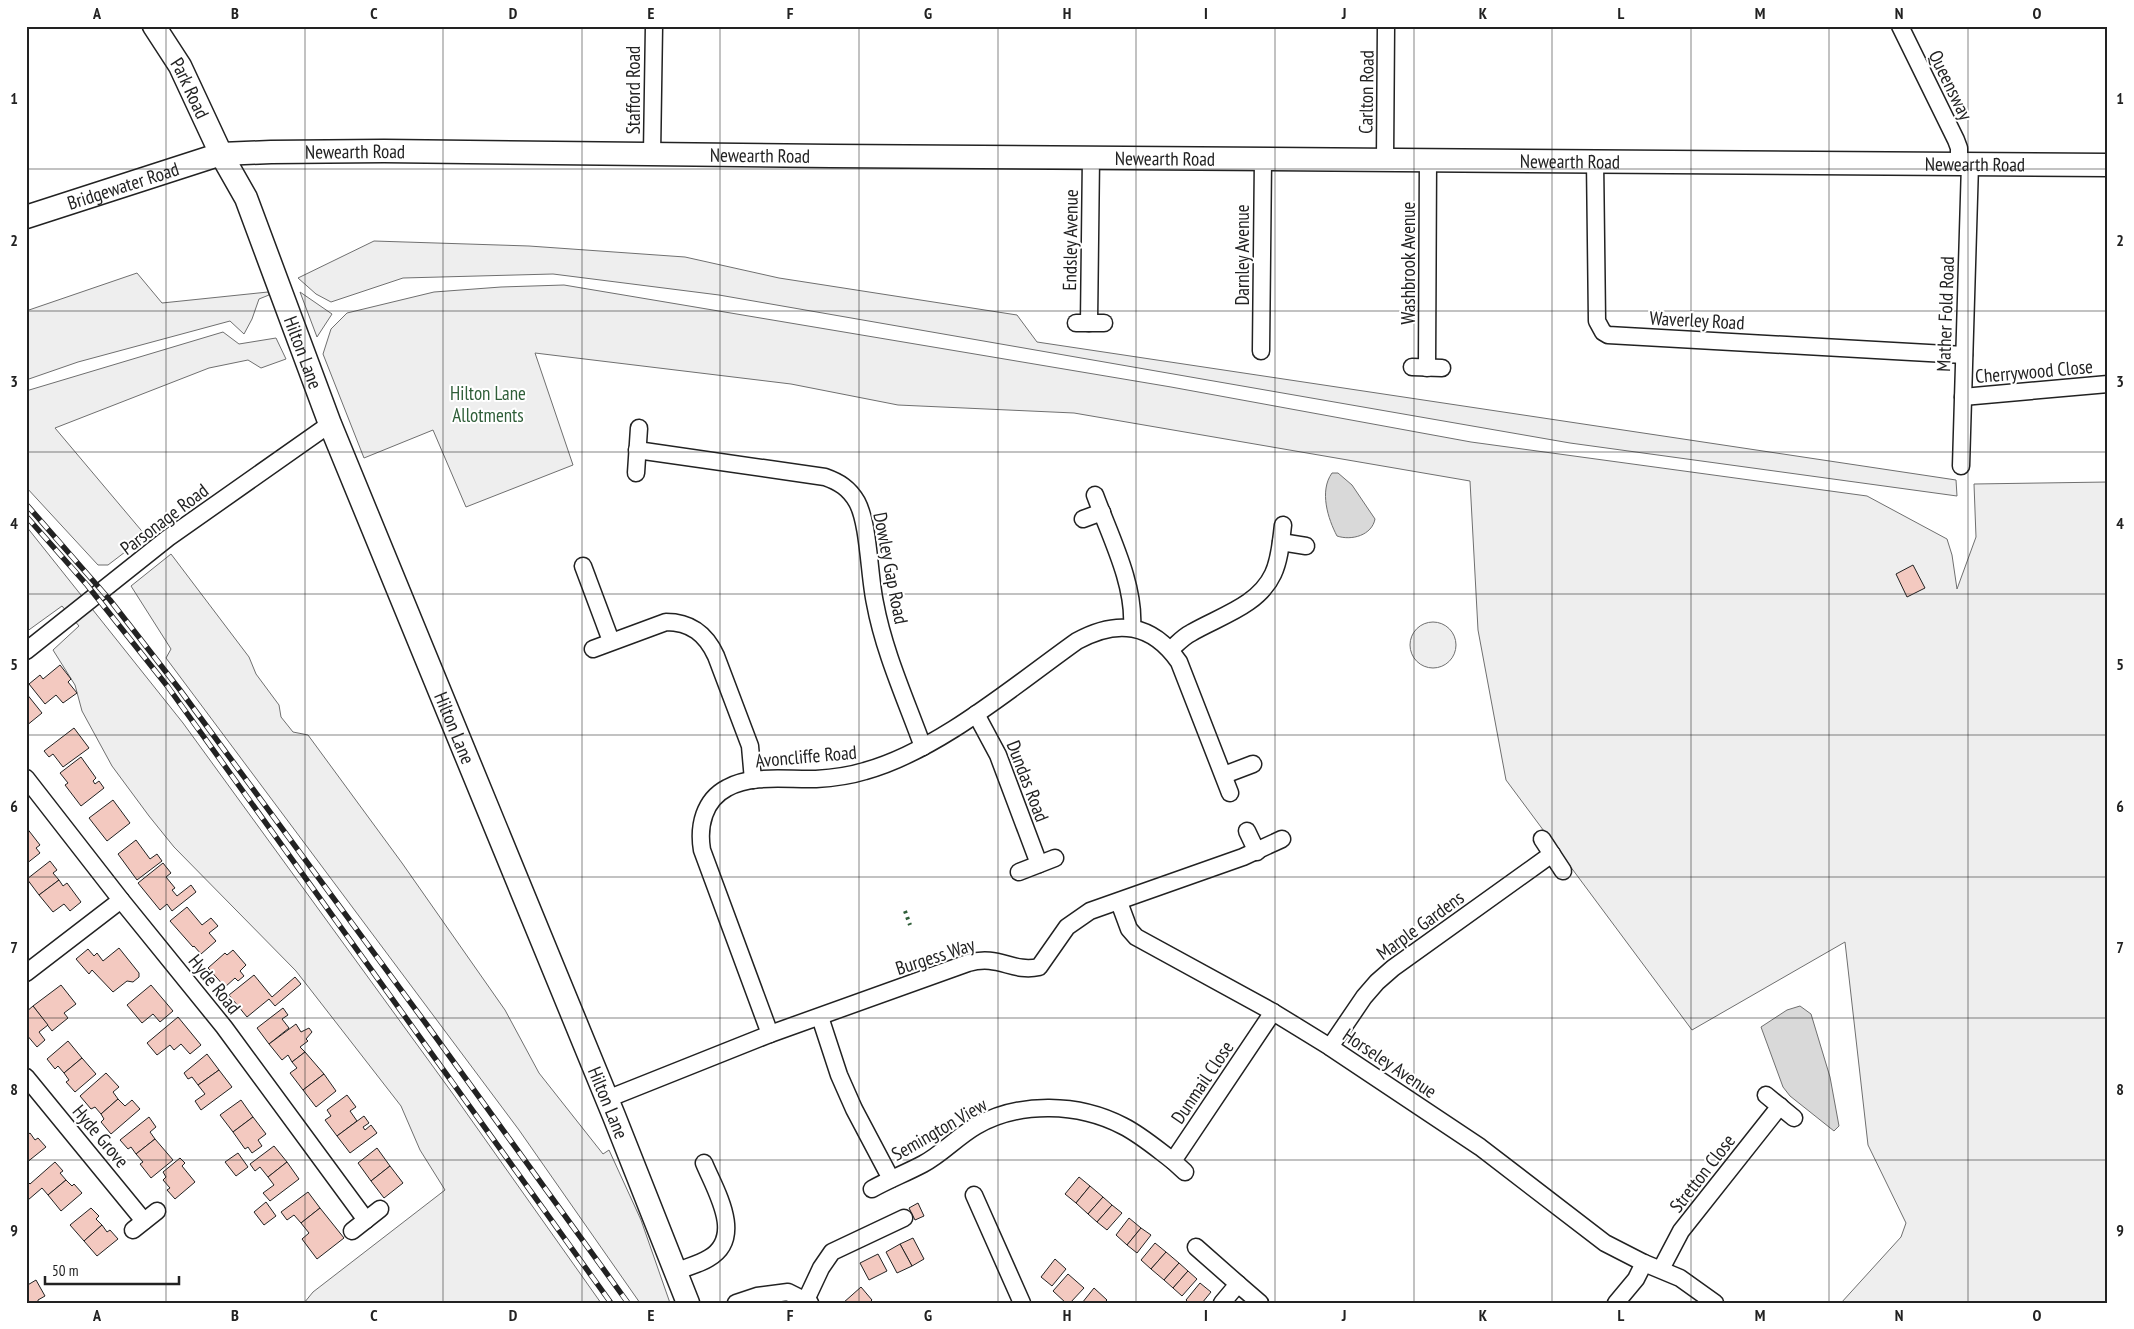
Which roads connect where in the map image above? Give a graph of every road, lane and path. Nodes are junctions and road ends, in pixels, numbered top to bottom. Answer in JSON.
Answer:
{"nodes":[{"id":1,"x":654,"y":26,"type":"edge"},
{"id":2,"x":1386,"y":26,"type":"edge"},
{"id":3,"x":1900,"y":26,"type":"edge"},
{"id":4,"x":158,"y":28,"type":"edge"},
{"id":5,"x":221,"y":154,"type":"junction"},
{"id":6,"x":652,"y":154,"type":"junction"},
{"id":7,"x":1091,"y":158,"type":"junction"},
{"id":8,"x":1263,"y":159,"type":"junction"},
{"id":9,"x":1385,"y":159,"type":"junction"},
{"id":10,"x":1428,"y":159,"type":"junction"},
{"id":11,"x":1595,"y":160,"type":"junction"},
{"id":12,"x":1965,"y":163,"type":"junction"},
{"id":13,"x":2108,"y":165,"type":"edge"},
{"id":14,"x":26,"y":217,"type":"edge"},
{"id":15,"x":1090,"y":323,"type":"dead end"},
{"id":16,"x":1261,"y":352,"type":"dead end"},
{"id":17,"x":1964,"y":355,"type":"junction"},
{"id":18,"x":1427,"y":368,"type":"dead end"},
{"id":19,"x":2108,"y":384,"type":"edge"},
{"id":20,"x":1963,"y":397,"type":"junction"},
{"id":21,"x":330,"y":424,"type":"junction"},
{"id":22,"x":639,"y":428,"type":"dead end"},
{"id":23,"x":638,"y":450,"type":"junction"},
{"id":24,"x":1961,"y":466,"type":"dead end"},
{"id":25,"x":636,"y":472,"type":"dead end"},
{"id":26,"x":1095,"y":495,"type":"dead end"},
{"id":27,"x":1102,"y":512,"type":"junction"},
{"id":28,"x":1083,"y":519,"type":"dead end"},
{"id":29,"x":1283,"y":525,"type":"dead end"},
{"id":30,"x":1281,"y":542,"type":"junction"},
{"id":31,"x":1306,"y":546,"type":"dead end"},
{"id":32,"x":583,"y":566,"type":"dead end"},
{"id":33,"x":1132,"y":628,"type":"junction"},
{"id":34,"x":611,"y":641,"type":"junction"},
{"id":35,"x":592,"y":648,"type":"dead end"},
{"id":36,"x":1170,"y":650,"type":"junction"},
{"id":37,"x":26,"y":651,"type":"edge"},
{"id":38,"x":976,"y":714,"type":"junction"},
{"id":39,"x":923,"y":747,"type":"junction"},
{"id":40,"x":1253,"y":764,"type":"dead end"},
{"id":41,"x":1224,"y":775,"type":"junction"},
{"id":42,"x":26,"y":778,"type":"edge"},
{"id":43,"x":753,"y":780,"type":"junction"},
{"id":44,"x":1230,"y":792,"type":"dead end"},
{"id":45,"x":1247,"y":831,"type":"dead end"},
{"id":46,"x":1282,"y":839,"type":"dead end"},
{"id":47,"x":1542,"y":839,"type":"dead end"},
{"id":48,"x":1257,"y":852,"type":"junction"},
{"id":49,"x":1552,"y":854,"type":"junction"},
{"id":50,"x":1055,"y":858,"type":"dead end"},
{"id":51,"x":1039,"y":864,"type":"junction"},
{"id":52,"x":1563,"y":870,"type":"dead end"},
{"id":53,"x":1019,"y":872,"type":"dead end"},
{"id":54,"x":121,"y":900,"type":"junction"},
{"id":55,"x":1118,"y":902,"type":"junction"},
{"id":56,"x":26,"y":973,"type":"edge"},
{"id":57,"x":1273,"y":1012,"type":"junction"},
{"id":58,"x":820,"y":1017,"type":"junction"},
{"id":59,"x":770,"y":1034,"type":"junction"},
{"id":60,"x":1330,"y":1047,"type":"junction"},
{"id":61,"x":26,"y":1078,"type":"edge"},
{"id":62,"x":1766,"y":1095,"type":"dead end"},
{"id":63,"x":607,"y":1099,"type":"junction"},
{"id":64,"x":1780,"y":1106,"type":"junction"},
{"id":65,"x":1794,"y":1118,"type":"dead end"},
{"id":66,"x":704,"y":1163,"type":"dead end"},
{"id":67,"x":1179,"y":1166,"type":"joint"},
{"id":68,"x":891,"y":1179,"type":"junction"},
{"id":69,"x":872,"y":1189,"type":"dead end"},
{"id":70,"x":974,"y":1195,"type":"dead end"},
{"id":71,"x":380,"y":1209,"type":"dead end"},
{"id":72,"x":904,"y":1218,"type":"dead end"},
{"id":73,"x":145,"y":1220,"type":"dead end"},
{"id":74,"x":366,"y":1220,"type":"junction"},
{"id":75,"x":352,"y":1231,"type":"dead end"},
{"id":76,"x":1196,"y":1247,"type":"dead end"},
{"id":77,"x":1644,"y":1263,"type":"junction"},
{"id":78,"x":1661,"y":1269,"type":"junction"},
{"id":79,"x":676,"y":1270,"type":"junction"},
{"id":80,"x":1238,"y":1284,"type":"junction"},
{"id":81,"x":808,"y":1301,"type":"edge"},
{"id":82,"x":688,"y":1303,"type":"edge"},
{"id":83,"x":736,"y":1303,"type":"edge"},
{"id":84,"x":1022,"y":1303,"type":"edge"},
{"id":85,"x":1222,"y":1303,"type":"edge"},
{"id":86,"x":1260,"y":1303,"type":"edge"},
{"id":87,"x":1616,"y":1303,"type":"edge"},
{"id":88,"x":1715,"y":1303,"type":"edge"}],
"edges":[{"from":1,"to":6,"type":"street","name":"Stafford Road"},
{"from":2,"to":9,"type":"street","name":"Carlton Road"},
{"from":3,"to":12,"type":"street","name":"Queensway"},
{"from":4,"to":5,"type":"main road","name":"Park Road"},
{"from":5,"to":6,"type":"main road","name":"Newearth Road"},
{"from":5,"to":14,"type":"main road","name":"Bridgewater Road"},
{"from":5,"to":21,"type":"main road","name":"Hilton Lane"},
{"from":6,"to":7,"type":"main road","name":"Newearth Road"},
{"from":7,"to":8,"type":"main road","name":"Newearth Road"},
{"from":7,"to":15,"type":"street","name":"Endsley Avenue"},
{"from":8,"to":9,"type":"main road","name":"Newearth Road"},
{"from":8,"to":16,"type":"street","name":"Darnley Avenue"},
{"from":9,"to":10,"type":"main road","name":"Newearth Road"},
{"from":10,"to":11,"type":"main road","name":"Newearth Road"},
{"from":10,"to":18,"type":"street","name":"Washbrook Avenue"},
{"from":11,"to":12,"type":"main road","name":"Newearth Road"},
{"from":11,"to":17,"type":"street","name":"Waverley Road"},
{"from":12,"to":13,"type":"main road","name":"Newearth Road"},
{"from":12,"to":17,"type":"street","name":"Mather Fold Road"},
{"from":17,"to":20,"type":"street","name":"Mather Fold Road"},
{"from":19,"to":20,"type":"street","name":"Cherrywood Close"},
{"from":20,"to":24,"type":"street","name":"Mather Fold Road"},
{"from":21,"to":37,"type":"street","name":"Parsonage Road"},
{"from":21,"to":63,"type":"main road","name":"Hilton Lane"},
{"from":22,"to":23,"type":"street"},
{"from":23,"to":25,"type":"street"},
{"from":23,"to":39,"type":"street","name":"Dowley Gap Road"},
{"from":26,"to":27,"type":"street"},
{"from":27,"to":28,"type":"street"},
{"from":27,"to":33,"type":"street"},
{"from":29,"to":30,"type":"street"},
{"from":30,"to":31,"type":"street"},
{"from":30,"to":36,"type":"street"},
{"from":32,"to":34,"type":"street"},
{"from":33,"to":36,"type":"street","name":"Avoncliffe Road"},
{"from":33,"to":38,"type":"street","name":"Avoncliffe Road"},
{"from":34,"to":35,"type":"street"},
{"from":34,"to":43,"type":"street"},
{"from":36,"to":41,"type":"street"},
{"from":38,"to":39,"type":"street","name":"Avoncliffe Road"},
{"from":38,"to":51,"type":"street","name":"Dundas Road"},
{"from":39,"to":43,"type":"street","name":"Avoncliffe Road"},
{"from":40,"to":41,"type":"street"},
{"from":41,"to":44,"type":"street"},
{"from":42,"to":54,"type":"street","name":"Hyde Road"},
{"from":43,"to":59,"type":"street","name":"Avoncliffe Road"},
{"from":45,"to":48,"type":"street"},
{"from":46,"to":48,"type":"street","name":"Burgess Way"},
{"from":47,"to":49,"type":"street"},
{"from":48,"to":55,"type":"street","name":"Burgess Way"},
{"from":49,"to":52,"type":"street"},
{"from":49,"to":60,"type":"street","name":"Marple Gardens"},
{"from":50,"to":51,"type":"street"},
{"from":51,"to":53,"type":"street"},
{"from":54,"to":56,"type":"street"},
{"from":54,"to":74,"type":"street","name":"Hyde Road"},
{"from":55,"to":57,"type":"street","name":"Horseley Avenue"},
{"from":55,"to":58,"type":"street","name":"Burgess Way"},
{"from":57,"to":60,"type":"street","name":"Horseley Avenue"},
{"from":57,"to":67,"type":"street","name":"Dunmail Close"},
{"from":58,"to":59,"type":"street","name":"Burgess Way"},
{"from":58,"to":68,"type":"street","name":"Semington View"},
{"from":59,"to":63,"type":"street","name":"Burgess Way"},
{"from":60,"to":77,"type":"street","name":"Horseley Avenue"},
{"from":61,"to":73,"type":"street","name":"Hyde Grove"},
{"from":62,"to":64,"type":"street"},
{"from":63,"to":79,"type":"main road","name":"Hilton Lane"},
{"from":64,"to":65,"type":"street"},
{"from":64,"to":78,"type":"street","name":"Stretton Close"},
{"from":66,"to":79,"type":"street"},
{"from":67,"to":68,"type":"street","name":"Semington View"},
{"from":68,"to":69,"type":"street","name":"Semington View"},
{"from":70,"to":84,"type":"street"},
{"from":71,"to":74,"type":"street"},
{"from":72,"to":81,"type":"street"},
{"from":74,"to":75,"type":"street"},
{"from":76,"to":80,"type":"street"},
{"from":77,"to":78,"type":"street","name":"Horseley Avenue"},
{"from":77,"to":87,"type":"street"},
{"from":78,"to":88,"type":"street","name":"Horseley Avenue"},
{"from":79,"to":82,"type":"main road","name":"Hilton Lane"},
{"from":80,"to":85,"type":"street"},
{"from":80,"to":86,"type":"street"},
{"from":81,"to":83,"type":"street"}]}
